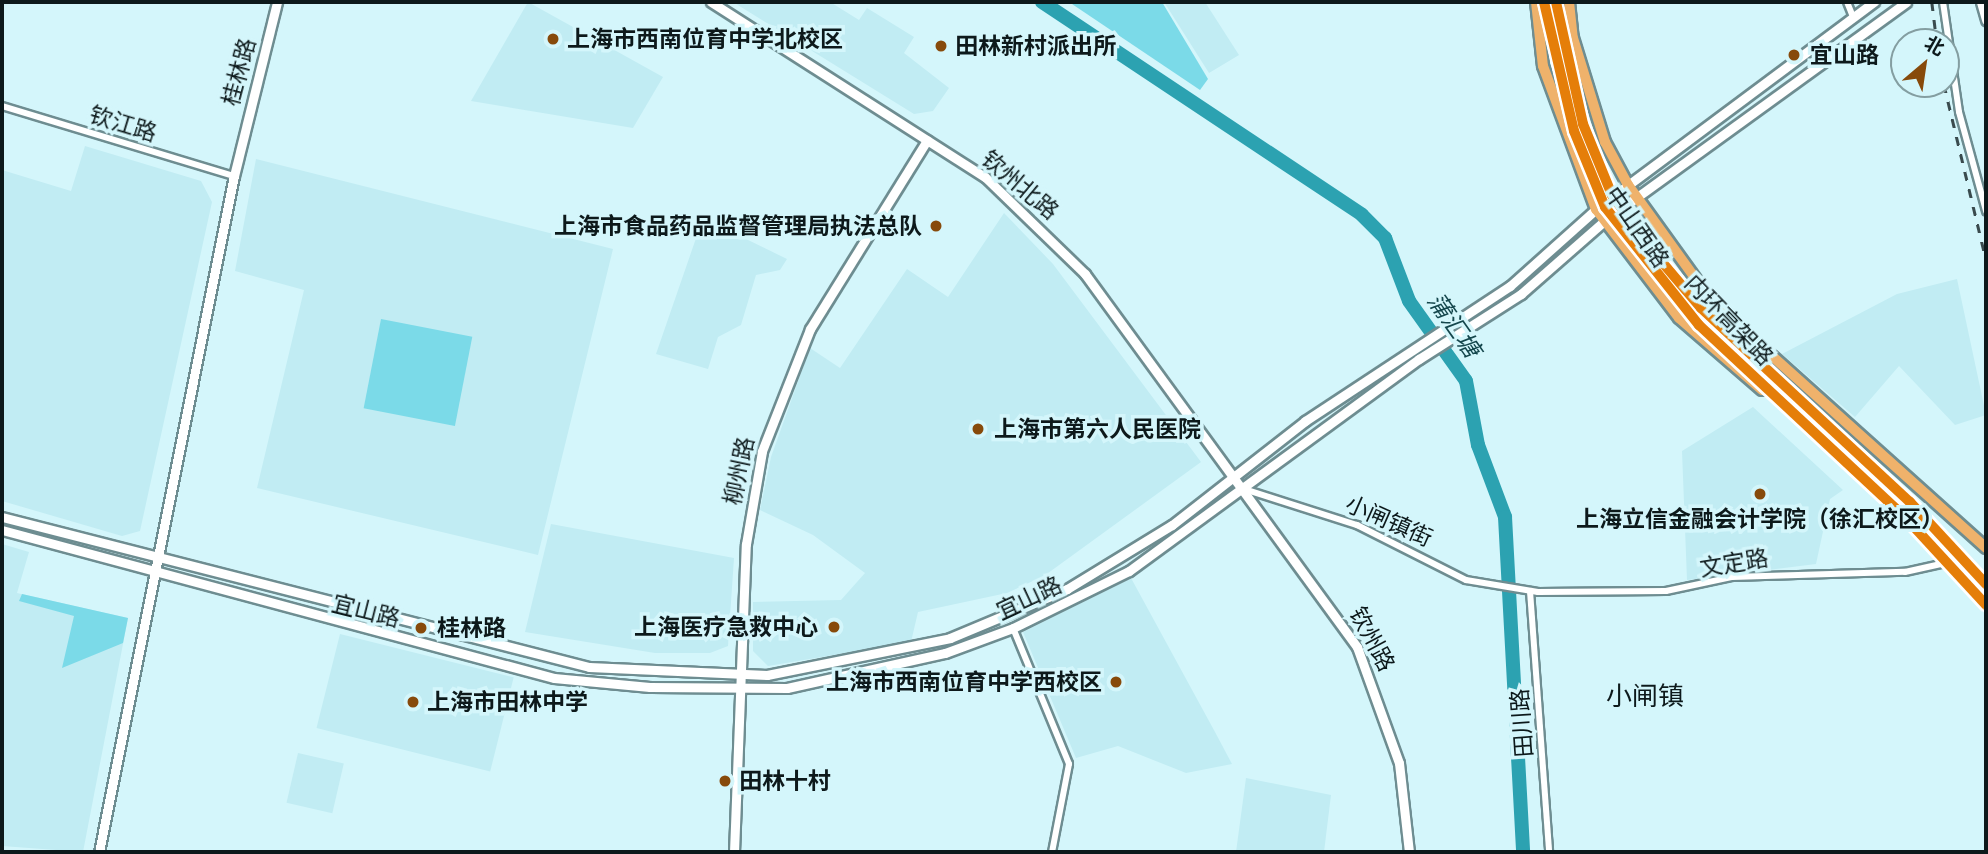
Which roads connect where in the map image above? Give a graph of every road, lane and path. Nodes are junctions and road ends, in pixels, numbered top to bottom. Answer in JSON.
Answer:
{"nodes":[{"id":1,"x":277,"y":2,"type":"edge"},
{"id":2,"x":711,"y":2,"type":"edge"},
{"id":3,"x":1536,"y":2,"type":"edge"},
{"id":4,"x":1545,"y":2,"type":"edge"},
{"id":5,"x":1556,"y":2,"type":"edge"},
{"id":6,"x":1569,"y":2,"type":"edge"},
{"id":7,"x":1847,"y":2,"type":"edge"},
{"id":8,"x":1874,"y":2,"type":"edge"},
{"id":9,"x":1906,"y":2,"type":"edge"},
{"id":10,"x":1943,"y":2,"type":"edge"},
{"id":11,"x":1981,"y":2,"type":"edge"},
{"id":12,"x":1853,"y":18,"type":"junction"},
{"id":13,"x":1986,"y":20,"type":"edge"},
{"id":14,"x":2,"y":106,"type":"edge"},
{"id":15,"x":927,"y":140,"type":"junction"},
{"id":16,"x":234,"y":176,"type":"junction"},
{"id":17,"x":1628,"y":185,"type":"junction"},
{"id":18,"x":1637,"y":198,"type":"junction"},
{"id":19,"x":1595,"y":209,"type":"junction"},
{"id":20,"x":1986,"y":211,"type":"edge"},
{"id":21,"x":1604,"y":221,"type":"junction"},
{"id":22,"x":1233,"y":474,"type":"junction"},
{"id":23,"x":1244,"y":489,"type":"junction"},
{"id":24,"x":2,"y":517,"type":"edge"},
{"id":25,"x":2,"y":530,"type":"edge"},
{"id":26,"x":1986,"y":548,"type":"edge"},
{"id":27,"x":1956,"y":560,"type":"junction"},
{"id":28,"x":158,"y":562,"type":"junction"},
{"id":29,"x":155,"y":574,"type":"junction"},
{"id":30,"x":1986,"y":585,"type":"edge"},
{"id":31,"x":1517,"y":588,"type":"joint"},
{"id":32,"x":1530,"y":591,"type":"junction"},
{"id":33,"x":1986,"y":605,"type":"edge"},
{"id":34,"x":1013,"y":628,"type":"junction"},
{"id":35,"x":739,"y":677,"type":"junction"},
{"id":36,"x":740,"y":691,"type":"junction"},
{"id":37,"x":99,"y":852,"type":"edge"},
{"id":38,"x":734,"y":852,"type":"edge"},
{"id":39,"x":1052,"y":852,"type":"edge"},
{"id":40,"x":1409,"y":852,"type":"edge"},
{"id":41,"x":1549,"y":852,"type":"edge"}],
"edges":[{"from":1,"to":16,"type":"main road","name":"桂林路"},
{"from":2,"to":15,"type":"main road","name":"钦州北路"},
{"from":3,"to":19,"type":"main road","name":"中山西路"},
{"from":4,"to":33,"type":"highway","name":"内环高架路","bridge":true},
{"from":5,"to":30,"type":"highway","name":"内环高架路","bridge":true},
{"from":6,"to":17,"type":"main road","name":"中山西路"},
{"from":7,"to":12,"type":"street"},
{"from":8,"to":12,"type":"main road","name":"宜山路"},
{"from":9,"to":18,"type":"main road","name":"宜山路"},
{"from":10,"to":20,"type":"street"},
{"from":11,"to":13,"type":"main road"},
{"from":12,"to":17,"type":"main road","name":"宜山路"},
{"from":14,"to":16,"type":"street","name":"钦江路"},
{"from":15,"to":22,"type":"main road","name":"钦州北路"},
{"from":15,"to":35,"type":"main road","name":"柳州路"},
{"from":16,"to":28,"type":"main road","name":"桂林路"},
{"from":17,"to":18,"type":"main road","name":"中山西路"},
{"from":17,"to":19,"type":"main road","name":"宜山路"},
{"from":18,"to":21,"type":"main road","name":"宜山路"},
{"from":18,"to":26,"type":"main road","name":"中山西路"},
{"from":19,"to":21,"type":"main road","name":"中山西路"},
{"from":19,"to":22,"type":"main road","name":"宜山路"},
{"from":21,"to":23,"type":"main road","name":"宜山路"},
{"from":21,"to":27,"type":"main road","name":"中山西路"},
{"from":22,"to":23,"type":"main road","name":"钦州路"},
{"from":22,"to":35,"type":"main road","name":"宜山路"},
{"from":23,"to":31,"type":"street","name":"小闸镇街"},
{"from":23,"to":34,"type":"main road","name":"宜山路"},
{"from":23,"to":40,"type":"main road","name":"钦州路"},
{"from":24,"to":28,"type":"main road","name":"宜山路"},
{"from":25,"to":29,"type":"main road","name":"宜山路"},
{"from":27,"to":30,"type":"main road","name":"中山西路"},
{"from":27,"to":32,"type":"street","name":"文定路"},
{"from":28,"to":29,"type":"main road","name":"桂林路"},
{"from":28,"to":35,"type":"main road","name":"宜山路"},
{"from":29,"to":36,"type":"main road","name":"宜山路"},
{"from":29,"to":37,"type":"main road","name":"桂林路"},
{"from":31,"to":32,"type":"street","name":"文定路"},
{"from":32,"to":41,"type":"street","name":"田川路"},
{"from":34,"to":36,"type":"main road","name":"宜山路"},
{"from":34,"to":39,"type":"street"},
{"from":35,"to":36,"type":"main road","name":"柳州路"},
{"from":36,"to":38,"type":"main road","name":"柳州路"}]}
